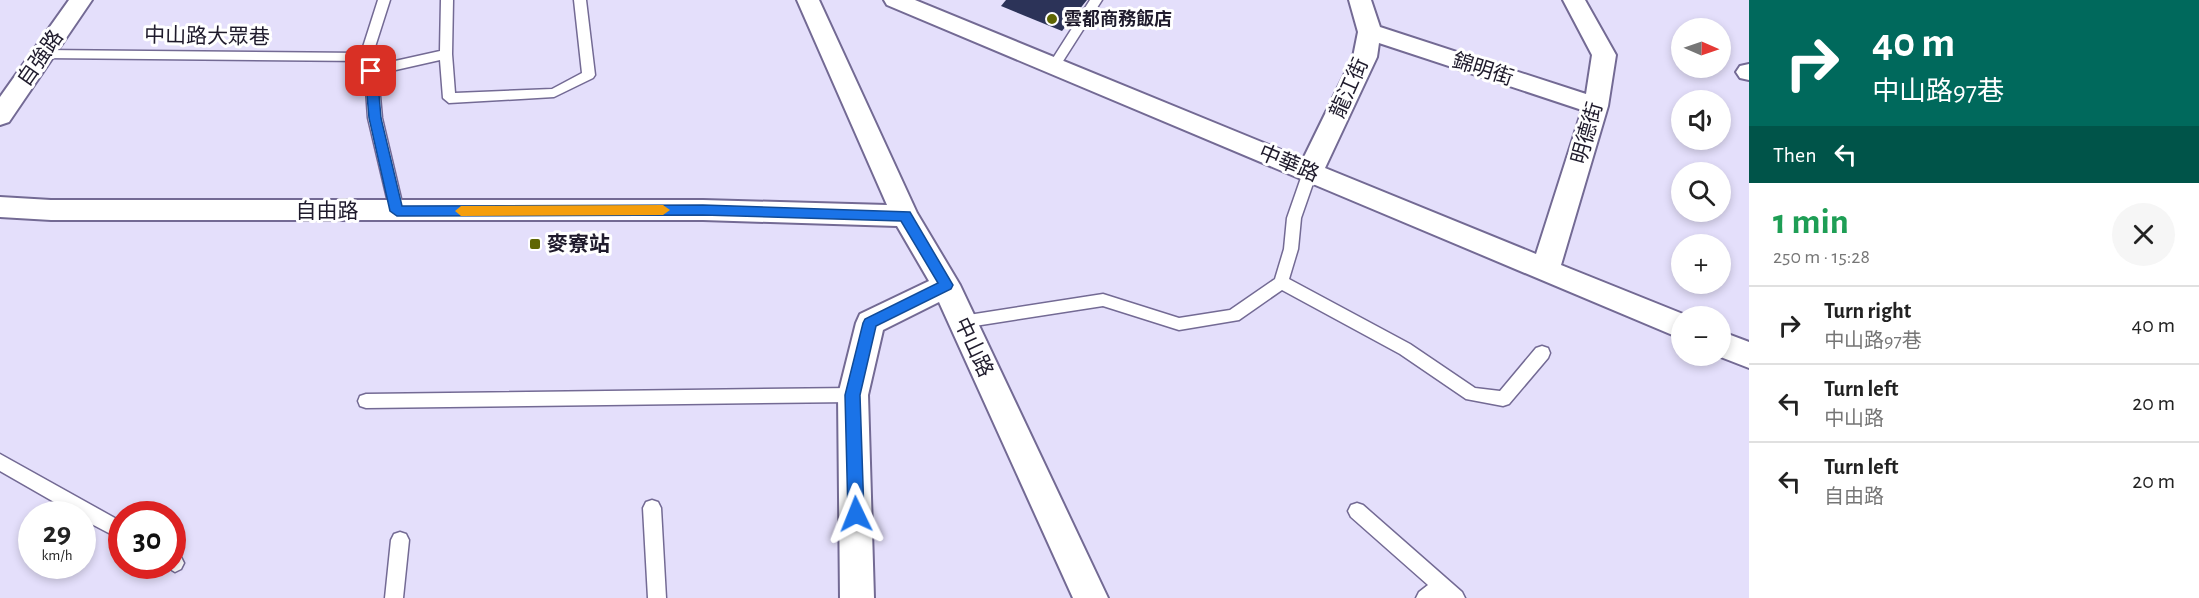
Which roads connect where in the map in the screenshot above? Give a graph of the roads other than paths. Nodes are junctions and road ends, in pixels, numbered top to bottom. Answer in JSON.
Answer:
{"nodes":[{"id":1,"x":81,"y":0,"type":"edge"},
{"id":2,"x":384,"y":0,"type":"edge"},
{"id":3,"x":447,"y":0,"type":"edge"},
{"id":4,"x":580,"y":0,"type":"edge"},
{"id":5,"x":808,"y":0,"type":"edge"},
{"id":6,"x":895,"y":0,"type":"edge"},
{"id":7,"x":1095,"y":0,"type":"edge"},
{"id":8,"x":1360,"y":0,"type":"edge"},
{"id":9,"x":1574,"y":0,"type":"edge"},
{"id":10,"x":1370,"y":32,"type":"junction"},
{"id":11,"x":43,"y":54,"type":"junction"},
{"id":12,"x":446,"y":54,"type":"junction"},
{"id":13,"x":370,"y":64,"type":"junction"},
{"id":14,"x":1054,"y":66,"type":"junction"},
{"id":15,"x":1596,"y":106,"type":"junction"},
{"id":16,"x":0,"y":116,"type":"edge"},
{"id":17,"x":1310,"y":172,"type":"junction"},
{"id":18,"x":0,"y":207,"type":"edge"},
{"id":19,"x":397,"y":211,"type":"junction"},
{"id":20,"x":905,"y":216,"type":"junction"},
{"id":21,"x":1545,"y":271,"type":"junction"},
{"id":22,"x":1281,"y":282,"type":"junction"},
{"id":23,"x":946,"y":285,"type":"junction"},
{"id":24,"x":962,"y":322,"type":"junction"},
{"id":25,"x":1671,"y":323,"type":"edge"},
{"id":26,"x":1731,"y":348,"type":"edge"},
{"id":27,"x":1542,"y":353,"type":"dead end"},
{"id":28,"x":1749,"y":355,"type":"edge"},
{"id":29,"x":853,"y":395,"type":"junction"},
{"id":30,"x":366,"y":401,"type":"dead end"},
{"id":31,"x":0,"y":462,"type":"edge"},
{"id":32,"x":652,"y":508,"type":"dead end"},
{"id":33,"x":1357,"y":511,"type":"dead end"},
{"id":34,"x":108,"y":524,"type":"edge"},
{"id":35,"x":400,"y":540,"type":"dead end"},
{"id":36,"x":1449,"y":592,"type":"edge"},
{"id":37,"x":394,"y":598,"type":"edge"},
{"id":38,"x":657,"y":598,"type":"edge"},
{"id":39,"x":856,"y":598,"type":"edge"},
{"id":40,"x":1091,"y":598,"type":"edge"},
{"id":41,"x":1425,"y":598,"type":"edge"}],
"edges":[{"from":1,"to":11,"type":"street","name":"自強路"},
{"from":2,"to":13,"type":"lane"},
{"from":3,"to":12,"type":"lane"},
{"from":4,"to":12,"type":"lane"},
{"from":5,"to":20,"type":"street","name":"中山路"},
{"from":6,"to":14,"type":"street","name":"中華路"},
{"from":7,"to":14,"type":"lane"},
{"from":8,"to":10,"type":"street","name":"龍江街"},
{"from":9,"to":15,"type":"street","name":"明德街"},
{"from":10,"to":15,"type":"street","name":"錦明街"},
{"from":10,"to":17,"type":"street","name":"龍江街"},
{"from":11,"to":13,"type":"lane","name":"中山路大眾巷"},
{"from":11,"to":16,"type":"street","name":"自強路"},
{"from":12,"to":13,"type":"lane","name":"中山路大眾巷"},
{"from":13,"to":19,"type":"lane"},
{"from":14,"to":17,"type":"street","name":"中華路"},
{"from":15,"to":21,"type":"street","name":"明德街"},
{"from":17,"to":21,"type":"street","name":"中華路"},
{"from":17,"to":22,"type":"lane"},
{"from":18,"to":19,"type":"street","name":"自由路"},
{"from":19,"to":20,"type":"street","name":"自由路"},
{"from":20,"to":23,"type":"street","name":"中山路"},
{"from":21,"to":25,"type":"street","name":"中華路"},
{"from":22,"to":24,"type":"lane"},
{"from":22,"to":27,"type":"lane"},
{"from":23,"to":24,"type":"street","name":"中山路"},
{"from":23,"to":29,"type":"street"},
{"from":24,"to":40,"type":"street","name":"中山路"},
{"from":26,"to":28,"type":"street"},
{"from":29,"to":30,"type":"lane"},
{"from":29,"to":39,"type":"street"},
{"from":31,"to":34,"type":"lane"},
{"from":32,"to":38,"type":"lane"},
{"from":33,"to":36,"type":"lane"},
{"from":35,"to":37,"type":"lane"},
{"from":36,"to":41,"type":"lane"}]}
